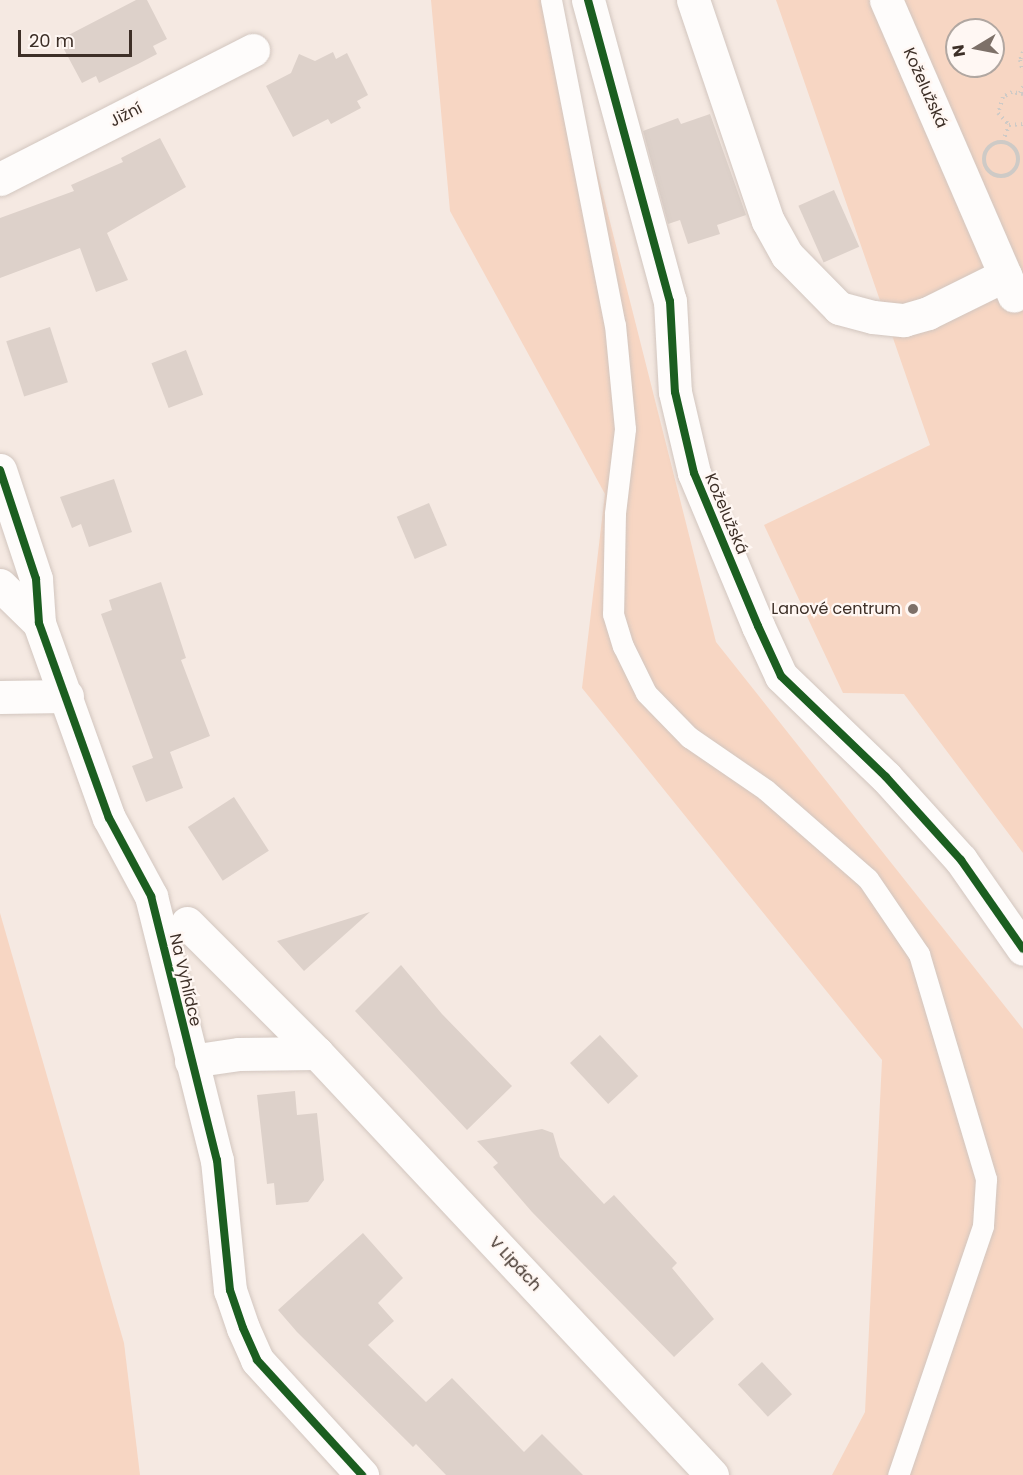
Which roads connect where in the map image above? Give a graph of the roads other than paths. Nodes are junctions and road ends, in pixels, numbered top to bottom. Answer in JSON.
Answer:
{"nodes":[{"id":1,"x":551,"y":0,"type":"edge"},
{"id":2,"x":588,"y":0,"type":"edge"},
{"id":3,"x":693,"y":0,"type":"edge"},
{"id":4,"x":886,"y":0,"type":"edge"},
{"id":5,"x":253,"y":50,"type":"dead end"},
{"id":6,"x":0,"y":179,"type":"edge"},
{"id":7,"x":0,"y":470,"type":"edge"},
{"id":8,"x":0,"y":585,"type":"edge"},
{"id":9,"x":39,"y":624,"type":"junction"},
{"id":10,"x":67,"y":696,"type":"junction"},
{"id":11,"x":0,"y":697,"type":"edge"},
{"id":12,"x":187,"y":923,"type":"dead end"},
{"id":13,"x":1023,"y":949,"type":"edge"},
{"id":14,"x":317,"y":1053,"type":"junction"},
{"id":15,"x":191,"y":1061,"type":"junction"},
{"id":16,"x":362,"y":1475,"type":"edge"},
{"id":17,"x":712,"y":1475,"type":"edge"},
{"id":18,"x":898,"y":1475,"type":"edge"}],
"edges":[{"from":1,"to":18,"type":"lane"},
{"from":2,"to":13,"type":"street","name":"Koželužská"},
{"from":3,"to":4,"type":"street","name":"Koželužská"},
{"from":5,"to":6,"type":"street","name":"Jižní"},
{"from":7,"to":9,"type":"street","name":"Na Vyhlídce"},
{"from":8,"to":9,"type":"street","name":"Na Vyhlídce"},
{"from":9,"to":10,"type":"street","name":"Na Vyhlídce"},
{"from":10,"to":11,"type":"street"},
{"from":10,"to":15,"type":"street","name":"Na Vyhlídce"},
{"from":12,"to":14,"type":"street","name":"V Lipách"},
{"from":14,"to":15,"type":"street"},
{"from":14,"to":17,"type":"street","name":"V Lipách"},
{"from":15,"to":16,"type":"street","name":"Na Vyhlídce"}]}
